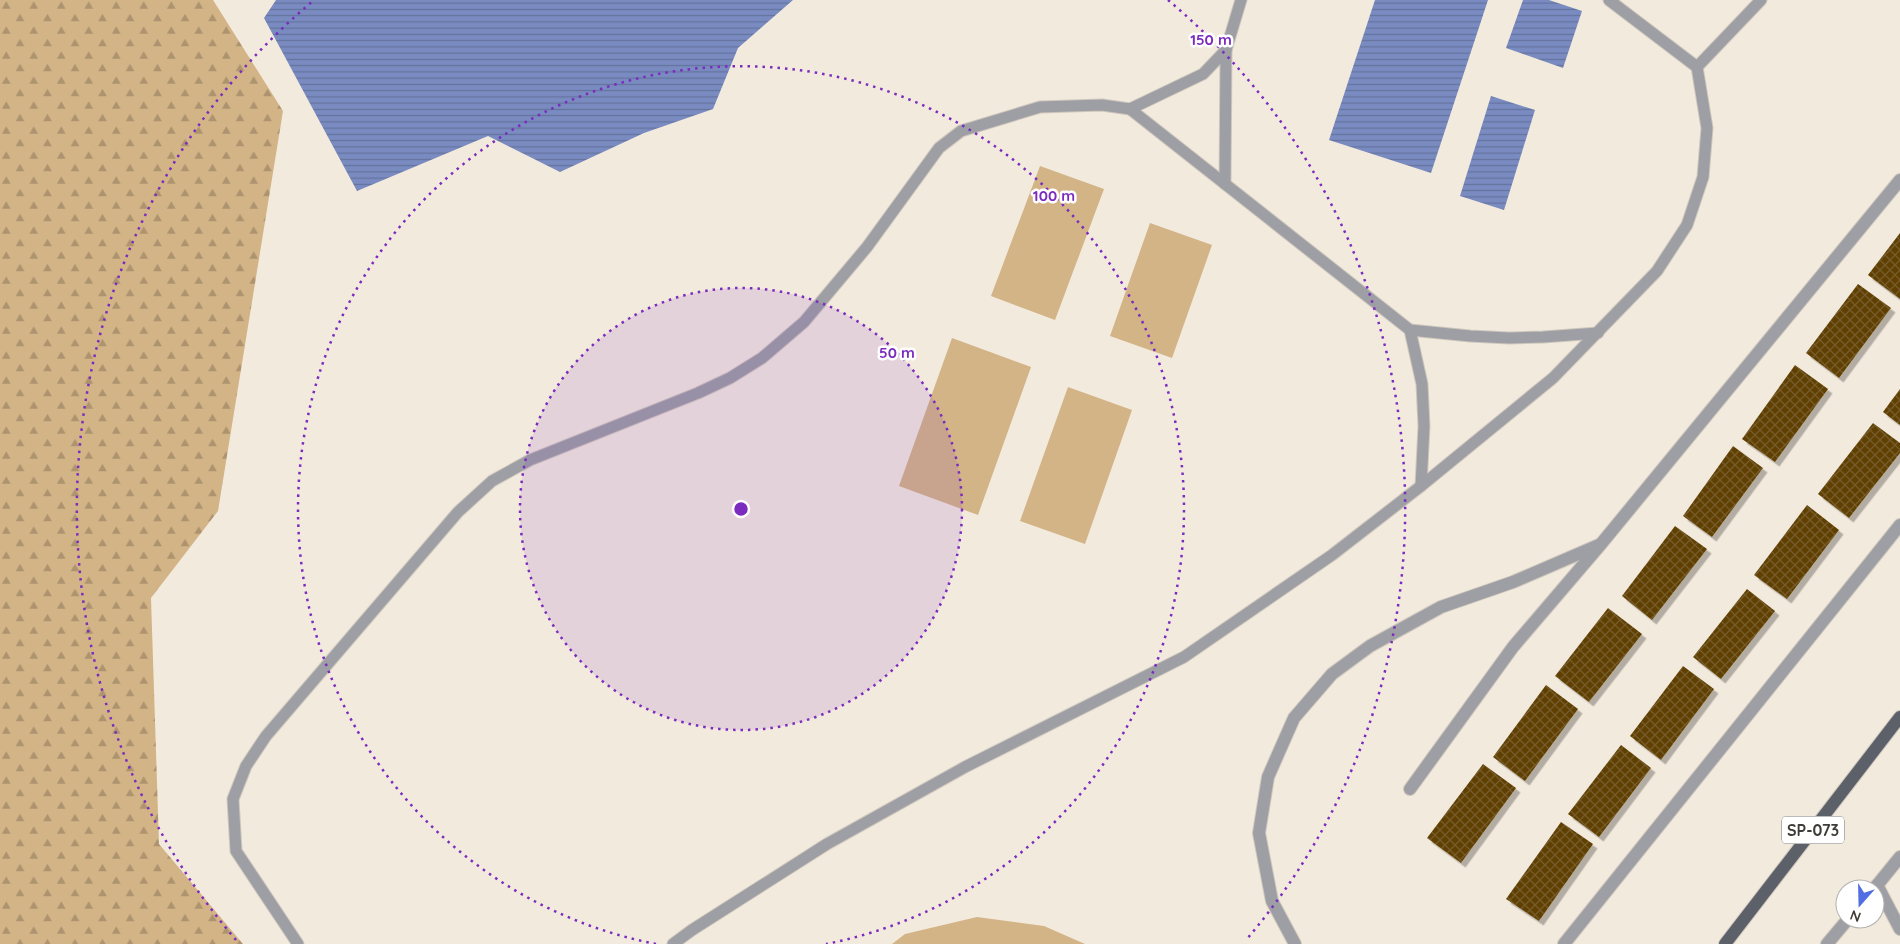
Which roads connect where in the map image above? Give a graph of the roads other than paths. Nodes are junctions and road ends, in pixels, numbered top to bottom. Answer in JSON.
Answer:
{"nodes":[{"id":1,"x":1241,"y":0,"type":"edge"},
{"id":2,"x":1609,"y":0,"type":"edge"},
{"id":3,"x":1761,"y":0,"type":"edge"},
{"id":4,"x":1226,"y":50,"type":"junction"},
{"id":5,"x":1697,"y":67,"type":"junction"},
{"id":6,"x":1130,"y":109,"type":"junction"},
{"id":7,"x":1900,"y":180,"type":"edge"},
{"id":8,"x":1225,"y":184,"type":"junction"},
{"id":9,"x":1410,"y":330,"type":"junction"},
{"id":10,"x":1598,"y":333,"type":"junction"},
{"id":11,"x":1421,"y":486,"type":"junction"},
{"id":12,"x":1900,"y":525,"type":"edge"},
{"id":13,"x":1601,"y":544,"type":"junction"},
{"id":14,"x":1900,"y":716,"type":"edge"},
{"id":15,"x":1410,"y":789,"type":"dead end"},
{"id":16,"x":1900,"y":858,"type":"edge"},
{"id":17,"x":1882,"y":879,"type":"edge"},
{"id":18,"x":1885,"y":904,"type":"edge"},
{"id":19,"x":1839,"y":929,"type":"edge"},
{"id":20,"x":1900,"y":929,"type":"edge"},
{"id":21,"x":298,"y":944,"type":"edge"},
{"id":22,"x":673,"y":944,"type":"edge"},
{"id":23,"x":1295,"y":944,"type":"edge"},
{"id":24,"x":1564,"y":944,"type":"edge"},
{"id":25,"x":1725,"y":944,"type":"edge"},
{"id":26,"x":1826,"y":944,"type":"edge"}],
"edges":[{"from":1,"to":4,"type":"lane"},
{"from":2,"to":5,"type":"lane"},
{"from":3,"to":5,"type":"lane"},
{"from":4,"to":6,"type":"lane"},
{"from":4,"to":8,"type":"lane"},
{"from":5,"to":10,"type":"lane"},
{"from":6,"to":8,"type":"lane"},
{"from":6,"to":21,"type":"lane"},
{"from":7,"to":13,"type":"street"},
{"from":8,"to":9,"type":"lane"},
{"from":9,"to":10,"type":"lane"},
{"from":9,"to":11,"type":"lane"},
{"from":10,"to":11,"type":"lane"},
{"from":11,"to":22,"type":"lane"},
{"from":12,"to":24,"type":"street"},
{"from":13,"to":15,"type":"street"},
{"from":13,"to":23,"type":"street"},
{"from":14,"to":25,"type":"main road","number":"SP-073"},
{"from":16,"to":17,"type":"street"},
{"from":18,"to":20,"type":"street"},
{"from":19,"to":26,"type":"street"}]}
